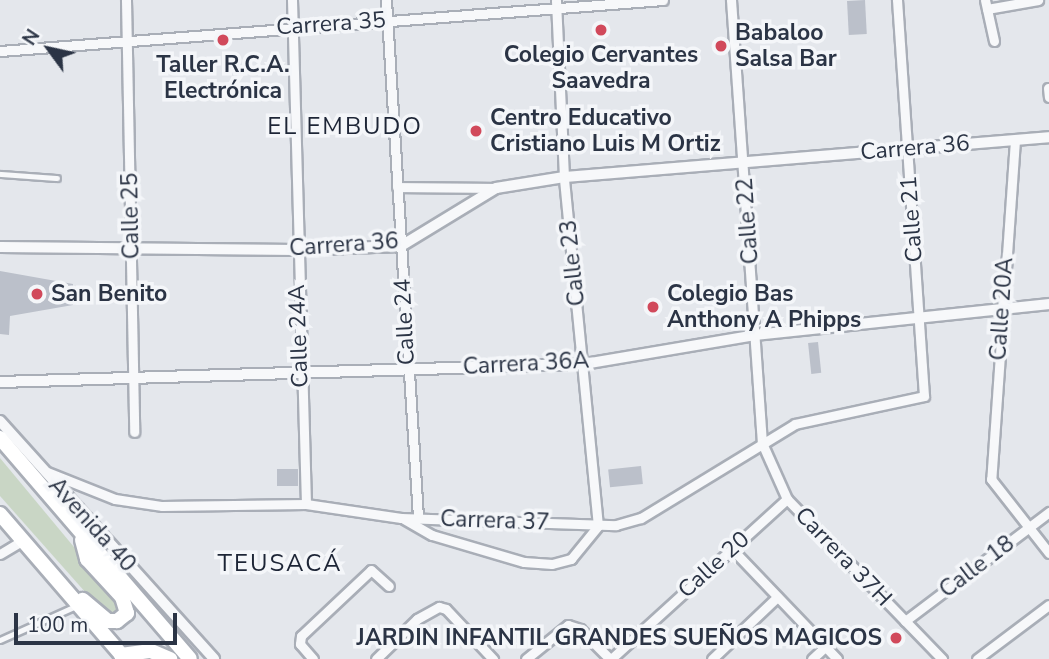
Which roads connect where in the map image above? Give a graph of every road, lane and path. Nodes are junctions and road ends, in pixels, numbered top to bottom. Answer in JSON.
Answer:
{"nodes":[{"id":1,"x":126,"y":0,"type":"edge"},
{"id":2,"x":292,"y":0,"type":"edge"},
{"id":3,"x":386,"y":0,"type":"edge"},
{"id":4,"x":663,"y":0,"type":"edge"},
{"id":5,"x":731,"y":0,"type":"edge"},
{"id":6,"x":897,"y":0,"type":"edge"},
{"id":7,"x":1038,"y":0,"type":"edge"},
{"id":8,"x":556,"y":4,"type":"edge"},
{"id":9,"x":986,"y":5,"type":"edge"},
{"id":10,"x":387,"y":20,"type":"junction"},
{"id":11,"x":293,"y":27,"type":"junction"},
{"id":12,"x":127,"y":39,"type":"junction"},
{"id":13,"x":994,"y":41,"type":"dead end"},
{"id":14,"x":0,"y":51,"type":"edge"},
{"id":15,"x":1048,"y":88,"type":"edge"},
{"id":16,"x":1049,"y":97,"type":"edge"},
{"id":17,"x":1049,"y":136,"type":"edge"},
{"id":18,"x":1015,"y":139,"type":"junction"},
{"id":19,"x":907,"y":148,"type":"junction"},
{"id":20,"x":744,"y":162,"type":"junction"},
{"id":21,"x":0,"y":174,"type":"edge"},
{"id":22,"x":564,"y":177,"type":"junction"},
{"id":23,"x":57,"y":178,"type":"dead end"},
{"id":24,"x":397,"y":187,"type":"junction"},
{"id":25,"x":496,"y":188,"type":"junction"},
{"id":26,"x":401,"y":246,"type":"junction"},
{"id":27,"x":0,"y":247,"type":"edge"},
{"id":28,"x":131,"y":248,"type":"junction"},
{"id":29,"x":296,"y":250,"type":"junction"},
{"id":30,"x":1049,"y":304,"type":"edge"},
{"id":31,"x":1001,"y":309,"type":"junction"},
{"id":32,"x":919,"y":316,"type":"junction"},
{"id":33,"x":755,"y":335,"type":"junction"},
{"id":34,"x":584,"y":363,"type":"junction"},
{"id":35,"x":407,"y":369,"type":"junction"},
{"id":36,"x":300,"y":372,"type":"junction"},
{"id":37,"x":133,"y":378,"type":"junction"},
{"id":38,"x":0,"y":382,"type":"edge"},
{"id":39,"x":924,"y":396,"type":"joint"},
{"id":40,"x":0,"y":421,"type":"edge"},
{"id":41,"x":134,"y":432,"type":"dead end"},
{"id":42,"x":0,"y":438,"type":"edge"},
{"id":43,"x":762,"y":443,"type":"junction"},
{"id":44,"x":42,"y":470,"type":"junction"},
{"id":45,"x":787,"y":499,"type":"junction"},
{"id":46,"x":306,"y":504,"type":"junction"},
{"id":47,"x":1049,"y":512,"type":"edge"},
{"id":48,"x":0,"y":514,"type":"edge"},
{"id":49,"x":401,"y":518,"type":"junction"},
{"id":50,"x":418,"y":518,"type":"junction"},
{"id":51,"x":598,"y":526,"type":"junction"},
{"id":52,"x":1028,"y":528,"type":"junction"},
{"id":53,"x":81,"y":537,"type":"junction"},
{"id":54,"x":23,"y":540,"type":"junction"},
{"id":55,"x":732,"y":549,"type":"junction"},
{"id":56,"x":0,"y":554,"type":"edge"},
{"id":57,"x":1049,"y":554,"type":"edge"},
{"id":58,"x":59,"y":584,"type":"junction"},
{"id":59,"x":389,"y":586,"type":"dead end"},
{"id":60,"x":777,"y":597,"type":"junction"},
{"id":61,"x":77,"y":605,"type":"junction"},
{"id":62,"x":1049,"y":605,"type":"edge"},
{"id":63,"x":905,"y":621,"type":"junction"},
{"id":64,"x":0,"y":640,"type":"edge"},
{"id":65,"x":825,"y":646,"type":"junction"},
{"id":66,"x":120,"y":658,"type":"edge"},
{"id":67,"x":489,"y":658,"type":"edge"},
{"id":68,"x":170,"y":659,"type":"edge"},
{"id":69,"x":190,"y":659,"type":"edge"},
{"id":70,"x":214,"y":659,"type":"edge"},
{"id":71,"x":313,"y":659,"type":"edge"},
{"id":72,"x":376,"y":659,"type":"edge"},
{"id":73,"x":526,"y":659,"type":"edge"},
{"id":74,"x":610,"y":659,"type":"edge"},
{"id":75,"x":712,"y":659,"type":"edge"},
{"id":76,"x":812,"y":659,"type":"edge"},
{"id":77,"x":837,"y":659,"type":"edge"},
{"id":78,"x":942,"y":659,"type":"edge"},
{"id":79,"x":977,"y":659,"type":"edge"}],
"edges":[{"from":1,"to":12,"type":"street","name":"Calle 25"},
{"from":2,"to":11,"type":"street","name":"Calle 24A"},
{"from":3,"to":10,"type":"street","name":"Calle 24"},
{"from":4,"to":8,"type":"street","name":"Carrera 35"},
{"from":5,"to":20,"type":"street","name":"Calle 22"},
{"from":6,"to":19,"type":"street","name":"Calle 21"},
{"from":7,"to":9,"type":"street"},
{"from":8,"to":10,"type":"street","name":"Carrera 35"},
{"from":8,"to":22,"type":"street","name":"Calle 23"},
{"from":9,"to":13,"type":"street"},
{"from":10,"to":11,"type":"street","name":"Carrera 35"},
{"from":10,"to":24,"type":"street","name":"Calle 24"},
{"from":11,"to":12,"type":"street","name":"Carrera 35"},
{"from":11,"to":29,"type":"street","name":"Calle 24A"},
{"from":12,"to":14,"type":"street","name":"Carrera 35"},
{"from":12,"to":28,"type":"street","name":"Calle 25"},
{"from":15,"to":16,"type":"street"},
{"from":17,"to":18,"type":"street","name":"Carrera 36"},
{"from":18,"to":19,"type":"street","name":"Carrera 36"},
{"from":18,"to":31,"type":"street","name":"Calle 20A"},
{"from":19,"to":20,"type":"street","name":"Carrera 36"},
{"from":19,"to":32,"type":"street","name":"Calle 21"},
{"from":20,"to":22,"type":"street","name":"Carrera 36"},
{"from":20,"to":33,"type":"street","name":"Calle 22"},
{"from":21,"to":23,"type":"lane"},
{"from":22,"to":25,"type":"street","name":"Carrera 36"},
{"from":22,"to":34,"type":"street","name":"Calle 23"},
{"from":24,"to":25,"type":"street"},
{"from":24,"to":26,"type":"street","name":"Calle 24"},
{"from":25,"to":26,"type":"street","name":"Carrera 36"},
{"from":26,"to":29,"type":"street","name":"Carrera 36"},
{"from":26,"to":35,"type":"street","name":"Calle 24"},
{"from":27,"to":28,"type":"street","name":"Carrera 36"},
{"from":28,"to":29,"type":"street","name":"Carrera 36"},
{"from":28,"to":37,"type":"street","name":"Calle 25"},
{"from":29,"to":36,"type":"street","name":"Calle 24A"},
{"from":30,"to":31,"type":"street","name":"Carrera 36A"},
{"from":31,"to":32,"type":"street","name":"Carrera 36A"},
{"from":31,"to":52,"type":"street","name":"Calle 20A"},
{"from":32,"to":33,"type":"street","name":"Carrera 36A"},
{"from":32,"to":39,"type":"street","name":"Calle 21"},
{"from":33,"to":34,"type":"street","name":"Carrera 36A"},
{"from":33,"to":43,"type":"street","name":"Calle 22"},
{"from":34,"to":35,"type":"street","name":"Carrera 36A"},
{"from":34,"to":51,"type":"street","name":"Calle 23"},
{"from":35,"to":36,"type":"street","name":"Carrera 36A"},
{"from":35,"to":50,"type":"street","name":"Calle 24"},
{"from":36,"to":37,"type":"street","name":"Carrera 36A"},
{"from":36,"to":46,"type":"street","name":"Calle 24A"},
{"from":37,"to":38,"type":"street","name":"Carrera 36A"},
{"from":37,"to":41,"type":"street","name":"Calle 25"},
{"from":39,"to":43,"type":"street","name":"Carrera 37"},
{"from":40,"to":44,"type":"street","name":"Avenida 40"},
{"from":42,"to":53,"type":"highway","name":"Avenida 40"},
{"from":43,"to":45,"type":"street","name":"Carrera 37H"},
{"from":43,"to":51,"type":"street","name":"Carrera 37"},
{"from":44,"to":46,"type":"street","name":"Carrera 37"},
{"from":44,"to":70,"type":"street","name":"Avenida 40"},
{"from":45,"to":55,"type":"street","name":"Calle 20"},
{"from":45,"to":63,"type":"street","name":"Carrera 37H"},
{"from":46,"to":49,"type":"street","name":"Carrera 37"},
{"from":47,"to":52,"type":"street","name":"Calle 18"},
{"from":48,"to":54,"type":"highway"},
{"from":49,"to":50,"type":"street","name":"Carrera 37"},
{"from":49,"to":51,"type":"street"},
{"from":50,"to":51,"type":"street","name":"Carrera 37"},
{"from":52,"to":57,"type":"street"},
{"from":52,"to":63,"type":"street","name":"Calle 18"},
{"from":53,"to":58,"type":"highway"},
{"from":53,"to":69,"type":"highway","name":"Avenida 40"},
{"from":54,"to":56,"type":"street"},
{"from":54,"to":58,"type":"highway"},
{"from":55,"to":60,"type":"street"},
{"from":55,"to":74,"type":"street","name":"Calle 20"},
{"from":58,"to":61,"type":"highway"},
{"from":59,"to":71,"type":"street"},
{"from":60,"to":65,"type":"street"},
{"from":60,"to":75,"type":"street"},
{"from":61,"to":64,"type":"lane"},
{"from":61,"to":66,"type":"highway"},
{"from":62,"to":79,"type":"street"},
{"from":63,"to":78,"type":"street","name":"Carrera 37H"},
{"from":65,"to":76,"type":"street"},
{"from":65,"to":77,"type":"street"},
{"from":66,"to":68,"type":"highway"},
{"from":67,"to":72,"type":"street"},
{"from":73,"to":74,"type":"street"}]}
